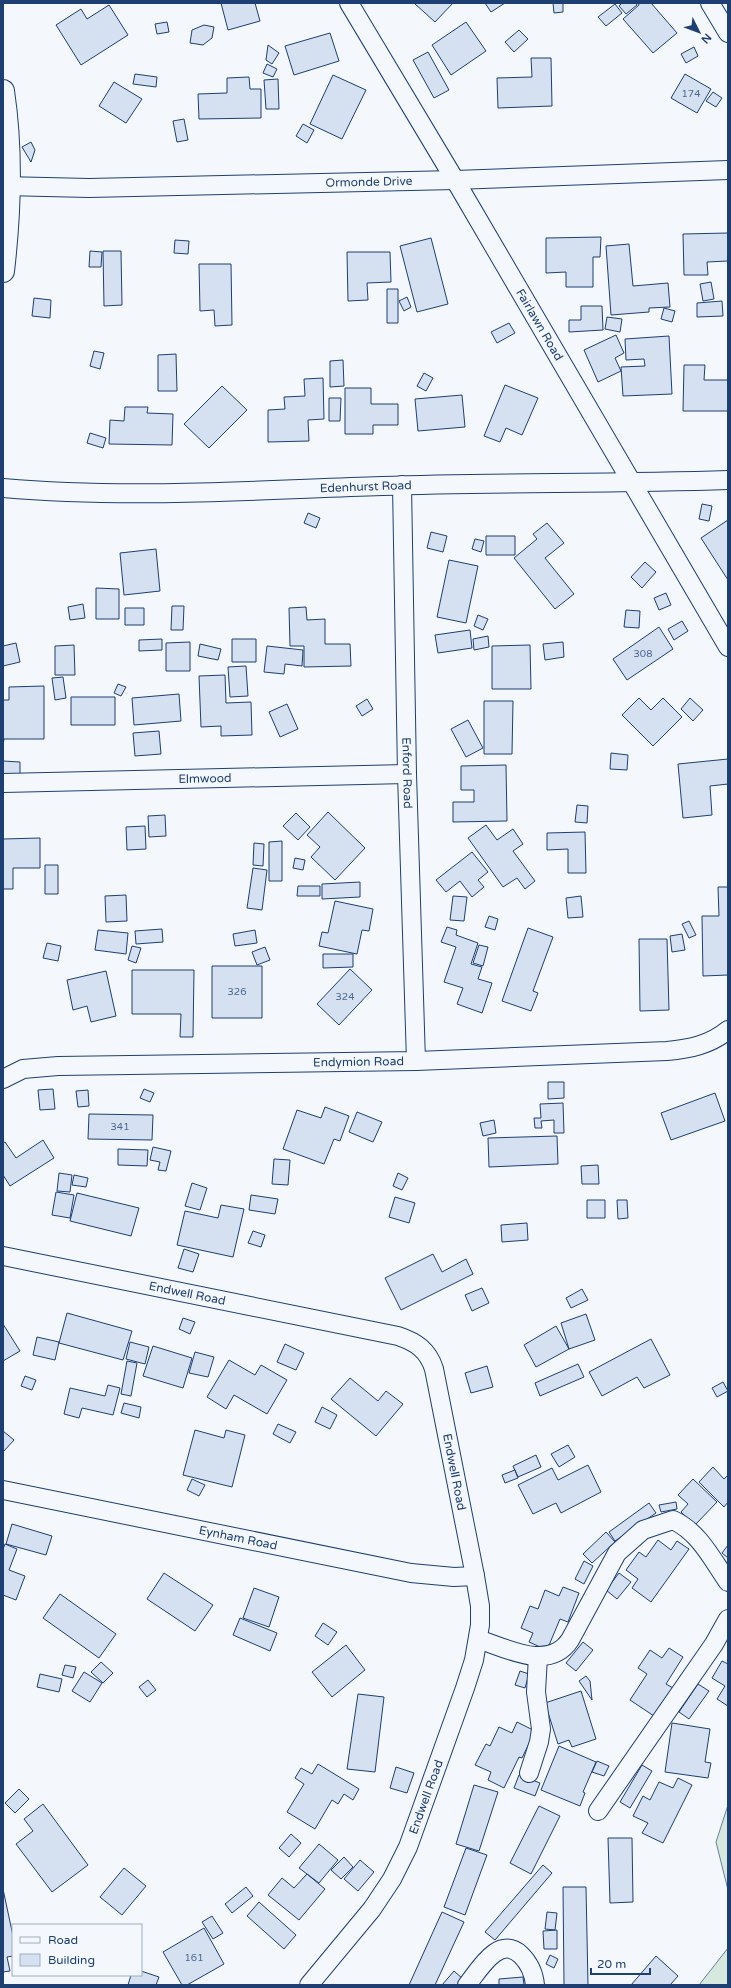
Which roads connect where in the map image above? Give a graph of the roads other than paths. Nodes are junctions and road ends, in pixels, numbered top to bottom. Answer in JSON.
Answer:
{"nodes":[{"id":1,"x":348,"y":3,"type":"edge"},
{"id":2,"x":710,"y":3,"type":"edge"},
{"id":3,"x":728,"y":33,"type":"edge"},
{"id":4,"x":3,"y":91,"type":"edge"},
{"id":5,"x":728,"y":170,"type":"edge"},
{"id":6,"x":455,"y":180,"type":"junction"},
{"id":7,"x":6,"y":187,"type":"edge"},
{"id":8,"x":3,"y":271,"type":"edge"},
{"id":9,"x":728,"y":480,"type":"edge"},
{"id":10,"x":634,"y":483,"type":"junction"},
{"id":11,"x":402,"y":485,"type":"junction"},
{"id":12,"x":3,"y":488,"type":"edge"},
{"id":13,"x":728,"y":647,"type":"edge"},
{"id":14,"x":407,"y":774,"type":"junction"},
{"id":15,"x":3,"y":783,"type":"edge"},
{"id":16,"x":721,"y":1035,"type":"edge"},
{"id":17,"x":416,"y":1061,"type":"junction"},
{"id":18,"x":3,"y":1079,"type":"edge"},
{"id":19,"x":3,"y":1256,"type":"edge"},
{"id":20,"x":3,"y":1490,"type":"edge"},
{"id":21,"x":475,"y":1576,"type":"junction"},
{"id":22,"x":728,"y":1582,"type":"edge"},
{"id":23,"x":728,"y":1619,"type":"edge"},
{"id":24,"x":478,"y":1638,"type":"junction"},
{"id":25,"x":538,"y":1656,"type":"junction"},
{"id":26,"x":529,"y":1773,"type":"dead end"},
{"id":27,"x":598,"y":1811,"type":"dead end"},
{"id":28,"x":313,"y":1984,"type":"edge"},
{"id":29,"x":467,"y":1985,"type":"edge"},
{"id":30,"x":535,"y":1985,"type":"edge"}],
"edges":[{"from":1,"to":6,"type":"street","name":"Fairlawn Road"},
{"from":2,"to":3,"type":"street"},
{"from":4,"to":7,"type":"main road"},
{"from":5,"to":6,"type":"street","name":"Ormonde Drive"},
{"from":6,"to":7,"type":"street","name":"Ormonde Drive"},
{"from":6,"to":10,"type":"street","name":"Fairlawn Road"},
{"from":7,"to":8,"type":"main road"},
{"from":9,"to":10,"type":"street","name":"Edenhurst Road"},
{"from":10,"to":11,"type":"street","name":"Edenhurst Road"},
{"from":10,"to":13,"type":"street","name":"Fairlawn Road"},
{"from":11,"to":12,"type":"street","name":"Edenhurst Road"},
{"from":11,"to":14,"type":"street","name":"Enford Road"},
{"from":14,"to":15,"type":"street","name":"Elmwood"},
{"from":14,"to":17,"type":"street","name":"Enford Road"},
{"from":16,"to":17,"type":"street","name":"Endymion Road"},
{"from":17,"to":18,"type":"street","name":"Endymion Road"},
{"from":19,"to":21,"type":"street","name":"Endwell Road"},
{"from":20,"to":21,"type":"street","name":"Eynham Road"},
{"from":21,"to":24,"type":"street","name":"Endwell Road"},
{"from":22,"to":25,"type":"street"},
{"from":23,"to":27,"type":"street"},
{"from":24,"to":25,"type":"street"},
{"from":24,"to":28,"type":"street","name":"Endwell Road"},
{"from":25,"to":26,"type":"street"},
{"from":29,"to":30,"type":"street"}]}
